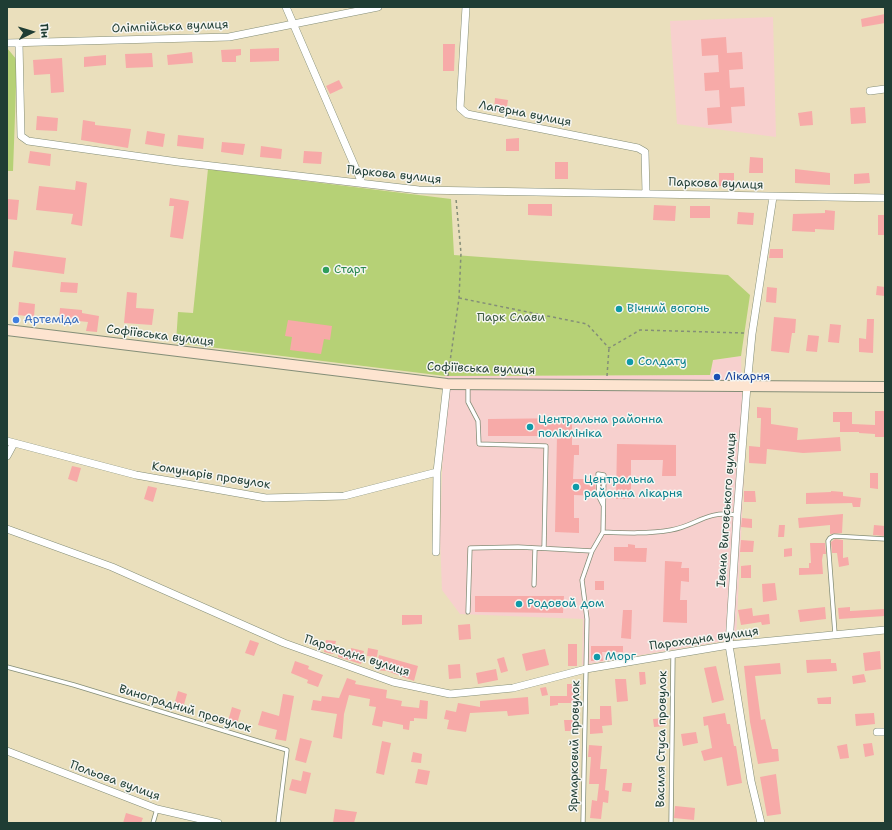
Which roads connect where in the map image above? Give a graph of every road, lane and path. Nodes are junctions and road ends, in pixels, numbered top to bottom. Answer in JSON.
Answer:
{"nodes":[{"id":1,"x":286,"y":7,"type":"edge"},
{"id":2,"x":378,"y":7,"type":"edge"},
{"id":3,"x":466,"y":7,"type":"edge"},
{"id":4,"x":293,"y":24,"type":"junction"},
{"id":5,"x":7,"y":43,"type":"edge"},
{"id":6,"x":19,"y":43,"type":"junction"},
{"id":7,"x":885,"y":89,"type":"edge"},
{"id":8,"x":870,"y":91,"type":"dead end"},
{"id":9,"x":362,"y":183,"type":"junction"},
{"id":10,"x":456,"y":191,"type":"junction"},
{"id":11,"x":646,"y":192,"type":"junction"},
{"id":12,"x":773,"y":197,"type":"junction"},
{"id":13,"x":885,"y":198,"type":"edge"},
{"id":14,"x":459,"y":298,"type":"junction"},
{"id":15,"x":7,"y":330,"type":"edge"},
{"id":16,"x":752,"y":334,"type":"junction"},
{"id":17,"x":609,"y":348,"type":"junction"},
{"id":18,"x":447,"y":384,"type":"junction"},
{"id":19,"x":468,"y":384,"type":"junction"},
{"id":20,"x":606,"y":384,"type":"junction"},
{"id":21,"x":747,"y":386,"type":"junction"},
{"id":22,"x":885,"y":387,"type":"edge"},
{"id":23,"x":10,"y":442,"type":"edge"},
{"id":24,"x":7,"y":456,"type":"edge"},
{"id":25,"x":437,"y":472,"type":"junction"},
{"id":26,"x":603,"y":505,"type":"junction"},
{"id":27,"x":737,"y":515,"type":"junction"},
{"id":28,"x":7,"y":529,"type":"edge"},
{"id":29,"x":603,"y":532,"type":"junction"},
{"id":30,"x":885,"y":539,"type":"edge"},
{"id":31,"x":535,"y":548,"type":"junction"},
{"id":32,"x":544,"y":548,"type":"junction"},
{"id":33,"x":592,"y":551,"type":"junction"},
{"id":34,"x":436,"y":552,"type":"dead end"},
{"id":35,"x":534,"y":585,"type":"dead end"},
{"id":36,"x":468,"y":612,"type":"dead end"},
{"id":37,"x":885,"y":630,"type":"edge"},
{"id":38,"x":835,"y":635,"type":"junction"},
{"id":39,"x":729,"y":645,"type":"junction"},
{"id":40,"x":672,"y":655,"type":"junction"},
{"id":41,"x":7,"y":667,"type":"edge"},
{"id":42,"x":586,"y":669,"type":"junction"},
{"id":43,"x":7,"y":751,"type":"edge"},
{"id":44,"x":157,"y":809,"type":"junction"},
{"id":45,"x":153,"y":823,"type":"edge"},
{"id":46,"x":218,"y":823,"type":"edge"},
{"id":47,"x":278,"y":823,"type":"edge"},
{"id":48,"x":583,"y":823,"type":"edge"},
{"id":49,"x":671,"y":823,"type":"edge"},
{"id":50,"x":761,"y":823,"type":"edge"}],
"edges":[{"from":1,"to":4,"type":"street"},
{"from":2,"to":4,"type":"street","name":"Олімпійська вулиця"},
{"from":3,"to":11,"type":"street","name":"Лагерна вулиця"},
{"from":4,"to":6,"type":"street","name":"Олімпійська вулиця"},
{"from":4,"to":9,"type":"street"},
{"from":5,"to":6,"type":"street","name":"Олімпійська вулиця"},
{"from":6,"to":9,"type":"street","name":"Паркова вулиця"},
{"from":7,"to":8,"type":"street"},
{"from":9,"to":10,"type":"street","name":"Паркова вулиця"},
{"from":10,"to":11,"type":"street","name":"Паркова вулиця"},
{"from":10,"to":14,"type":"path"},
{"from":11,"to":12,"type":"street","name":"Паркова вулиця"},
{"from":12,"to":13,"type":"street","name":"Паркова вулиця"},
{"from":12,"to":16,"type":"street","name":"Івана Виговського вулиця"},
{"from":14,"to":17,"type":"path"},
{"from":14,"to":18,"type":"path"},
{"from":15,"to":18,"type":"street","name":"Софіївська вулиця"},
{"from":16,"to":17,"type":"path"},
{"from":16,"to":21,"type":"street","name":"Івана Виговського вулиця"},
{"from":17,"to":20,"type":"path"},
{"from":18,"to":19,"type":"street","name":"Софіївська вулиця"},
{"from":18,"to":25,"type":"street"},
{"from":19,"to":20,"type":"street","name":"Софіївська вулиця"},
{"from":19,"to":32,"type":"lane"},
{"from":20,"to":21,"type":"street","name":"Софіївська вулиця"},
{"from":21,"to":22,"type":"street","name":"Софіївська вулиця"},
{"from":21,"to":27,"type":"street","name":"Івана Виговського вулиця"},
{"from":23,"to":24,"type":"street"},
{"from":23,"to":25,"type":"street","name":"Комунарів провулок"},
{"from":25,"to":34,"type":"street"},
{"from":26,"to":26,"type":"lane"},
{"from":26,"to":29,"type":"lane"},
{"from":27,"to":29,"type":"lane"},
{"from":27,"to":39,"type":"street","name":"Івана Виговського вулиця"},
{"from":28,"to":42,"type":"street","name":"Пароходна вулиця"},
{"from":29,"to":33,"type":"lane","name":"Ярмарковий провулок"},
{"from":30,"to":38,"type":"lane"},
{"from":31,"to":32,"type":"lane"},
{"from":31,"to":35,"type":"lane"},
{"from":31,"to":36,"type":"lane"},
{"from":32,"to":33,"type":"lane"},
{"from":33,"to":42,"type":"lane","name":"Ярмарковий провулок"},
{"from":37,"to":38,"type":"street","name":"Пароходна вулиця"},
{"from":38,"to":39,"type":"street","name":"Пароходна вулиця"},
{"from":39,"to":40,"type":"street","name":"Пароходна вулиця"},
{"from":39,"to":50,"type":"street","name":"Івана Виговського вулиця"},
{"from":40,"to":42,"type":"street","name":"Пароходна вулиця"},
{"from":40,"to":49,"type":"lane","name":"Василя Стуса провулок"},
{"from":41,"to":47,"type":"lane","name":"Виноградний провулок"},
{"from":42,"to":48,"type":"lane","name":"Ярмарковий провулок"},
{"from":43,"to":44,"type":"street","name":"Польова вулиця"},
{"from":44,"to":45,"type":"lane"},
{"from":44,"to":46,"type":"street","name":"Польова вулиця"}]}
